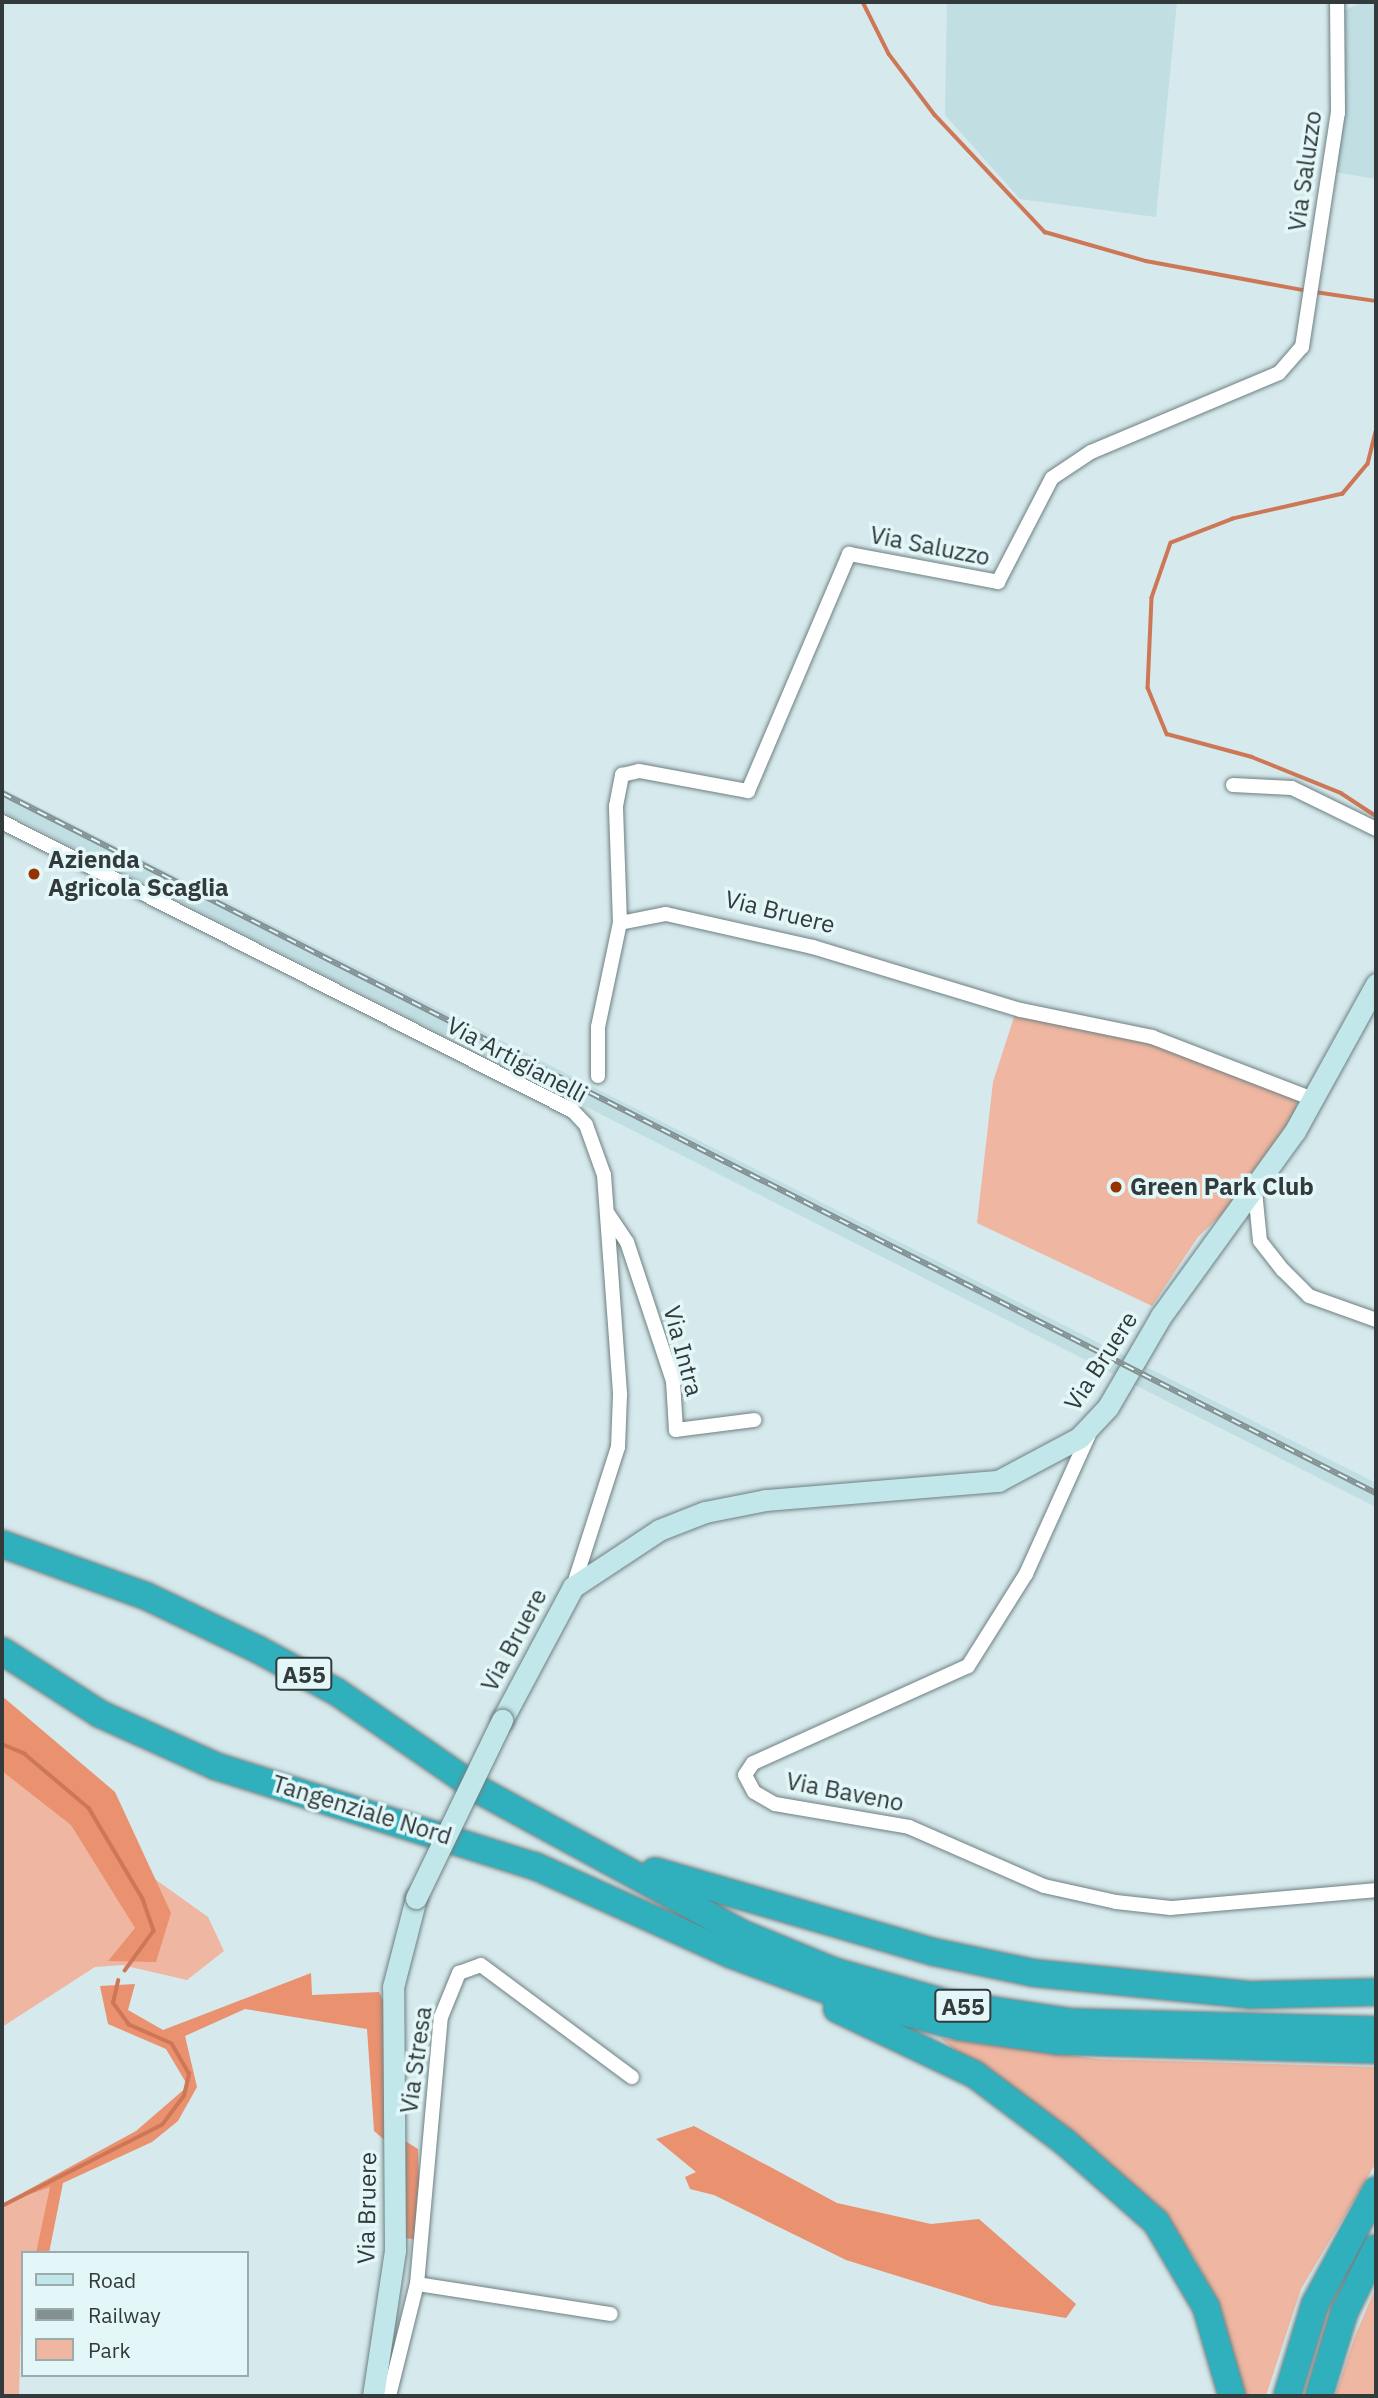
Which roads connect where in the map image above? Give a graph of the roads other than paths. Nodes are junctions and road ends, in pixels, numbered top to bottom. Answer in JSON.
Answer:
{"nodes":[{"id":1,"x":1337,"y":2,"type":"edge"},
{"id":2,"x":1233,"y":785,"type":"dead end"},
{"id":3,"x":2,"y":822,"type":"edge"},
{"id":4,"x":1376,"y":829,"type":"edge"},
{"id":5,"x":620,"y":923,"type":"junction"},
{"id":6,"x":1376,"y":984,"type":"edge"},
{"id":7,"x":598,"y":1076,"type":"dead end"},
{"id":8,"x":1314,"y":1099,"type":"junction"},
{"id":9,"x":1255,"y":1191,"type":"junction"},
{"id":10,"x":607,"y":1213,"type":"junction"},
{"id":11,"x":1376,"y":1320,"type":"edge"},
{"id":12,"x":754,"y":1420,"type":"dead end"},
{"id":13,"x":1095,"y":1423,"type":"junction"},
{"id":14,"x":2,"y":1544,"type":"edge"},
{"id":15,"x":573,"y":1587,"type":"junction"},
{"id":16,"x":2,"y":1651,"type":"edge"},
{"id":17,"x":583,"y":1846,"type":"junction"},
{"id":18,"x":1376,"y":1890,"type":"edge"},
{"id":19,"x":730,"y":1954,"type":"junction"},
{"id":20,"x":1376,"y":1992,"type":"edge"},
{"id":21,"x":1376,"y":2030,"type":"edge"},
{"id":22,"x":1376,"y":2050,"type":"edge"},
{"id":23,"x":632,"y":2077,"type":"dead end"},
{"id":24,"x":1376,"y":2190,"type":"edge"},
{"id":25,"x":1376,"y":2248,"type":"edge"},
{"id":26,"x":417,"y":2284,"type":"junction"},
{"id":27,"x":611,"y":2314,"type":"dead end"},
{"id":28,"x":373,"y":2396,"type":"edge"},
{"id":29,"x":390,"y":2396,"type":"edge"},
{"id":30,"x":1232,"y":2396,"type":"edge"},
{"id":31,"x":1287,"y":2396,"type":"edge"},
{"id":32,"x":1319,"y":2396,"type":"edge"}],
"edges":[{"from":1,"to":5,"type":"street","name":"Via Saluzzo"},
{"from":2,"to":4,"type":"street"},
{"from":3,"to":10,"type":"street","name":"Via Artigianelli"},
{"from":5,"to":7,"type":"street"},
{"from":5,"to":8,"type":"street","name":"Via Bruere"},
{"from":6,"to":8,"type":"street","name":"Via Bruere"},
{"from":8,"to":9,"type":"street","name":"Via Bruere"},
{"from":9,"to":11,"type":"street"},
{"from":9,"to":13,"type":"street","name":"Via Bruere"},
{"from":10,"to":12,"type":"street","name":"Via Intra"},
{"from":10,"to":15,"type":"street","name":"Via Artigianelli"},
{"from":13,"to":15,"type":"street","name":"Via Bruere"},
{"from":13,"to":18,"type":"street","name":"Via Baveno"},
{"from":14,"to":17,"type":"highway","number":"A55"},
{"from":15,"to":28,"type":"street","name":"Via Bruere","bridge":true},
{"from":16,"to":19,"type":"highway","name":"Tangenziale Nord","number":"A55"},
{"from":17,"to":20,"type":"highway","number":"A55"},
{"from":17,"to":21,"type":"highway","number":"A55"},
{"from":19,"to":22,"type":"highway","number":"A55"},
{"from":19,"to":30,"type":"highway","number":"A55"},
{"from":23,"to":26,"type":"street","name":"Via Stresa"},
{"from":24,"to":31,"type":"highway"},
{"from":25,"to":32,"type":"highway"},
{"from":26,"to":27,"type":"street"},
{"from":26,"to":29,"type":"street","name":"Via Stresa"}]}
